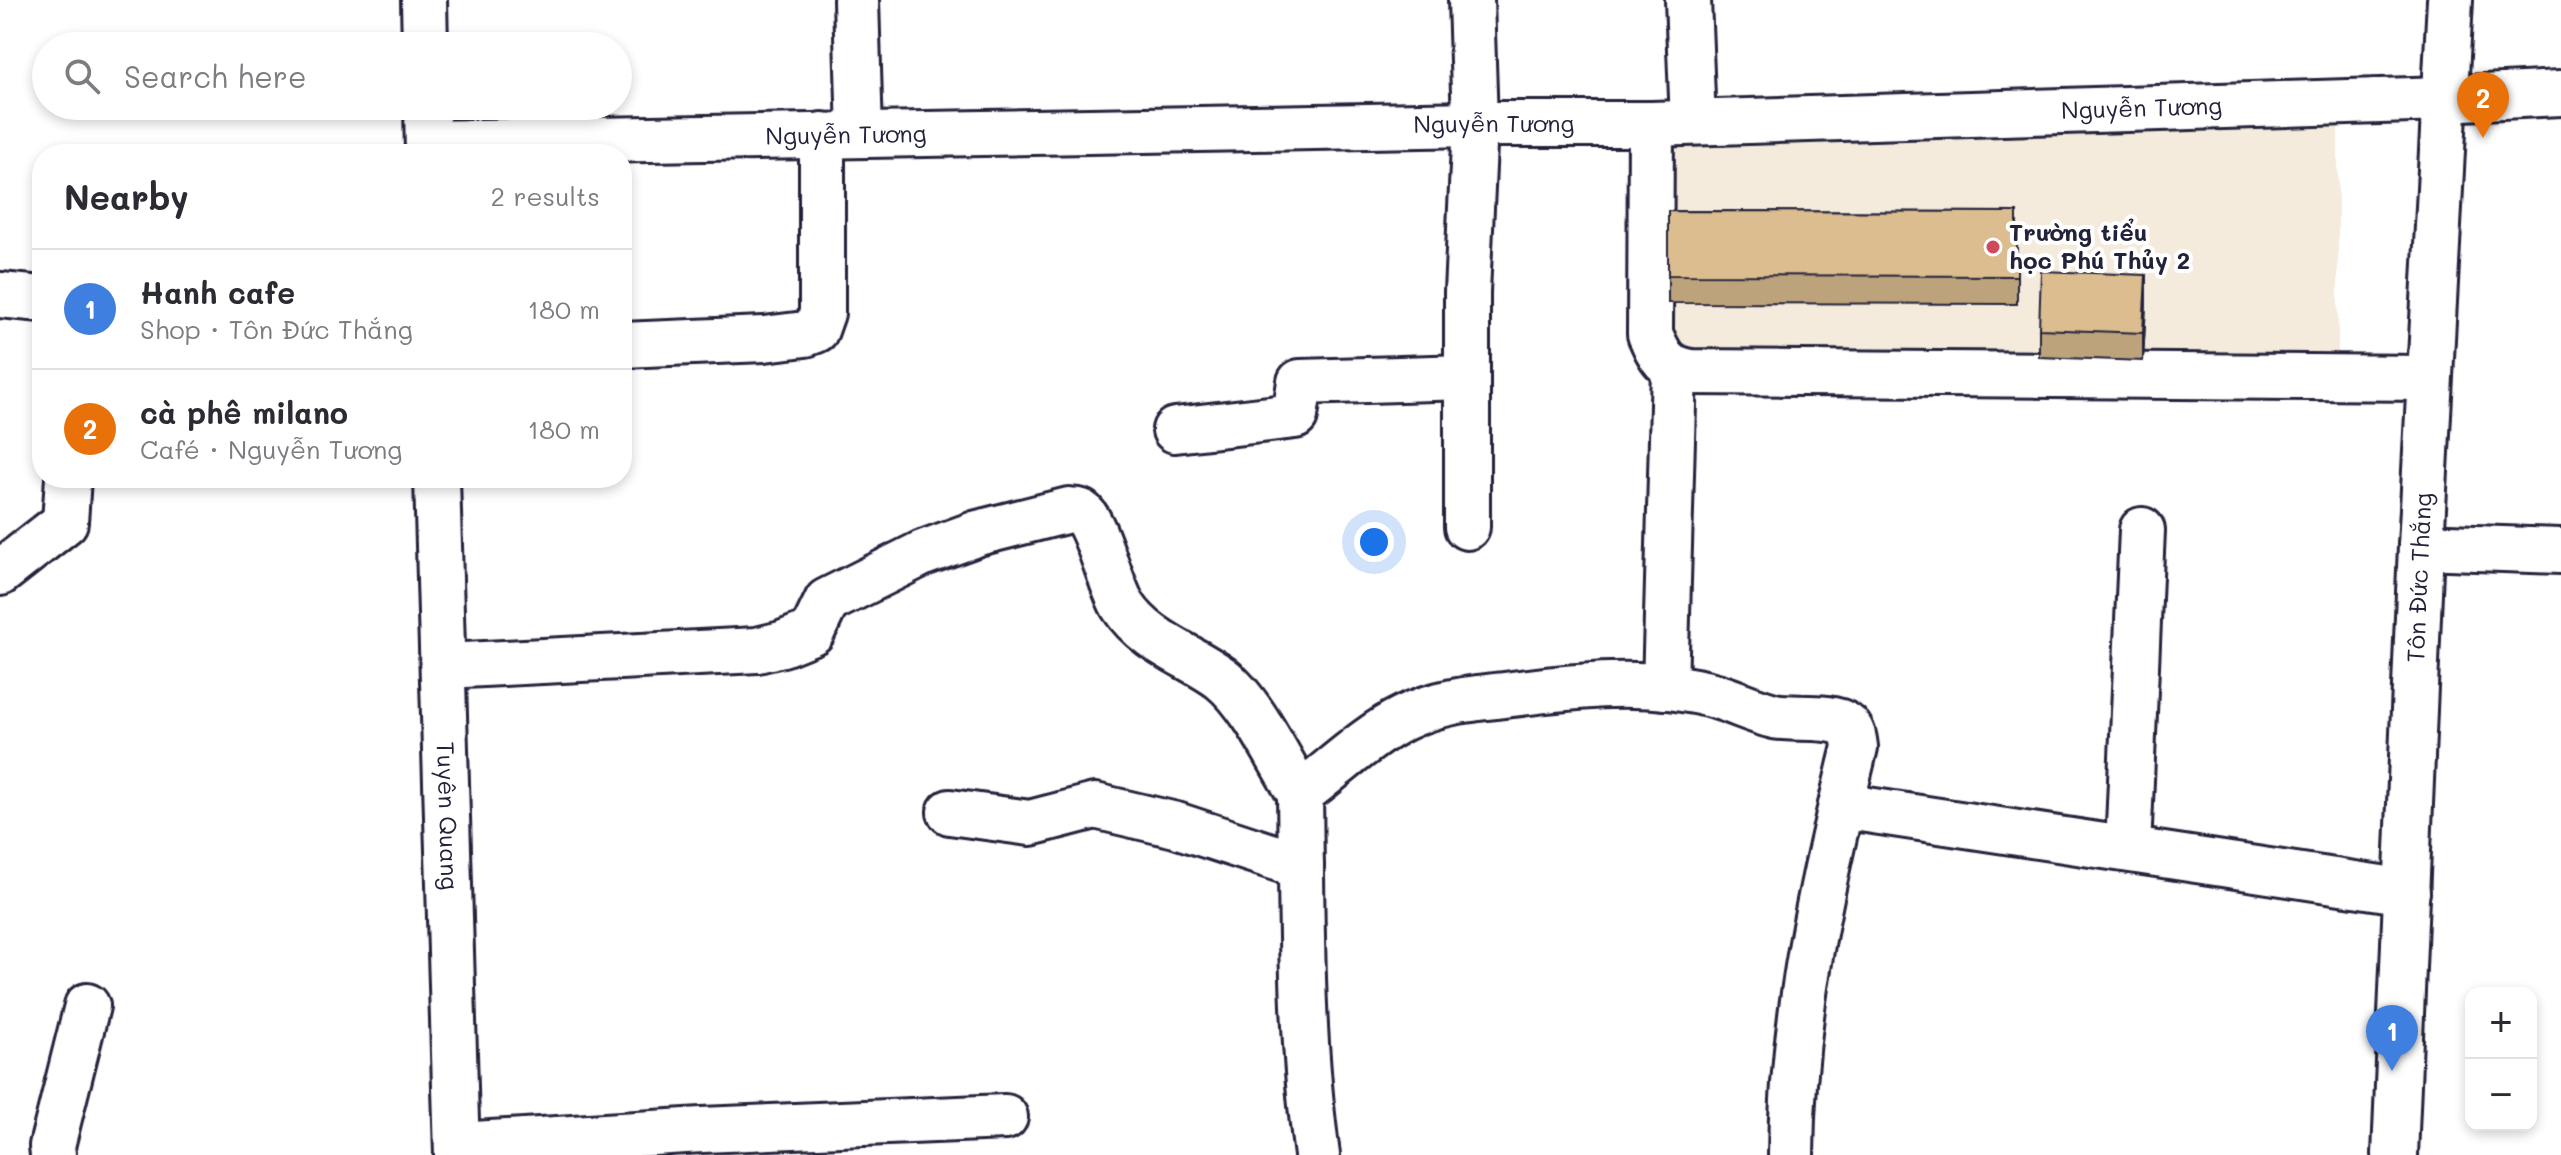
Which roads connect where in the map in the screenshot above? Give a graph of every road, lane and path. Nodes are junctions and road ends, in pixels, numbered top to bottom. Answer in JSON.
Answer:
{"nodes":[{"id":1,"x":424,"y":0,"type":"edge"},
{"id":2,"x":856,"y":0,"type":"edge"},
{"id":3,"x":1471,"y":0,"type":"edge"},
{"id":4,"x":1688,"y":0,"type":"edge"},
{"id":5,"x":2450,"y":0,"type":"edge"},
{"id":6,"x":425,"y":32,"type":"edge"},
{"id":7,"x":2561,"y":93,"type":"edge"},
{"id":8,"x":2444,"y":99,"type":"junction"},
{"id":9,"x":1672,"y":123,"type":"junction"},
{"id":10,"x":1475,"y":124,"type":"junction"},
{"id":11,"x":428,"y":134,"type":"edge"},
{"id":12,"x":841,"y":135,"type":"junction"},
{"id":13,"x":0,"y":295,"type":"edge"},
{"id":14,"x":32,"y":298,"type":"edge"},
{"id":15,"x":632,"y":345,"type":"edge"},
{"id":16,"x":1674,"y":369,"type":"junction"},
{"id":17,"x":1467,"y":377,"type":"junction"},
{"id":18,"x":2429,"y":378,"type":"junction"},
{"id":19,"x":1175,"y":430,"type":"dead end"},
{"id":20,"x":67,"y":488,"type":"edge"},
{"id":21,"x":437,"y":488,"type":"edge"},
{"id":22,"x":1467,"y":527,"type":"dead end"},
{"id":23,"x":2142,"y":530,"type":"dead end"},
{"id":24,"x":2421,"y":546,"type":"junction"},
{"id":25,"x":2561,"y":551,"type":"edge"},
{"id":26,"x":0,"y":573,"type":"edge"},
{"id":27,"x":444,"y":666,"type":"junction"},
{"id":28,"x":1665,"y":687,"type":"junction"},
{"id":29,"x":1300,"y":794,"type":"junction"},
{"id":30,"x":1841,"y":806,"type":"junction"},
{"id":31,"x":950,"y":812,"type":"dead end"},
{"id":32,"x":2128,"y":849,"type":"junction"},
{"id":33,"x":1301,"y":866,"type":"junction"},
{"id":34,"x":2407,"y":892,"type":"junction"},
{"id":35,"x":87,"y":1006,"type":"dead end"},
{"id":36,"x":1005,"y":1117,"type":"dead end"},
{"id":37,"x":457,"y":1150,"type":"edge"},
{"id":38,"x":53,"y":1155,"type":"edge"},
{"id":39,"x":1317,"y":1155,"type":"edge"},
{"id":40,"x":1791,"y":1155,"type":"edge"},
{"id":41,"x":2395,"y":1155,"type":"edge"}],
"edges":[{"from":1,"to":6,"type":"street"},
{"from":2,"to":12,"type":"street"},
{"from":3,"to":10,"type":"street"},
{"from":4,"to":9,"type":"street"},
{"from":5,"to":8,"type":"street","name":"Tôn Đức Thắng"},
{"from":7,"to":8,"type":"street","name":"Nguyễn Tương"},
{"from":8,"to":9,"type":"street","name":"Nguyễn Tương"},
{"from":8,"to":18,"type":"street","name":"Tôn Đức Thắng"},
{"from":9,"to":10,"type":"street","name":"Nguyễn Tương"},
{"from":9,"to":16,"type":"street"},
{"from":10,"to":12,"type":"street","name":"Nguyễn Tương"},
{"from":10,"to":17,"type":"street"},
{"from":11,"to":12,"type":"street","name":"Nguyễn Tương"},
{"from":12,"to":15,"type":"street"},
{"from":13,"to":14,"type":"street"},
{"from":16,"to":18,"type":"street"},
{"from":16,"to":28,"type":"street"},
{"from":17,"to":19,"type":"street"},
{"from":17,"to":22,"type":"street"},
{"from":18,"to":24,"type":"street","name":"Tôn Đức Thắng"},
{"from":20,"to":26,"type":"street"},
{"from":21,"to":27,"type":"street","name":"Tuyên Quang"},
{"from":23,"to":32,"type":"street"},
{"from":24,"to":25,"type":"street"},
{"from":24,"to":34,"type":"street","name":"Tôn Đức Thắng"},
{"from":27,"to":29,"type":"street"},
{"from":27,"to":37,"type":"street","name":"Tuyên Quang"},
{"from":28,"to":29,"type":"street"},
{"from":28,"to":30,"type":"street"},
{"from":29,"to":33,"type":"street"},
{"from":30,"to":32,"type":"street"},
{"from":30,"to":40,"type":"street"},
{"from":31,"to":33,"type":"street"},
{"from":32,"to":34,"type":"street"},
{"from":33,"to":39,"type":"street"},
{"from":34,"to":41,"type":"street","name":"Tôn Đức Thắng"},
{"from":35,"to":38,"type":"street"},
{"from":36,"to":37,"type":"street"}]}
